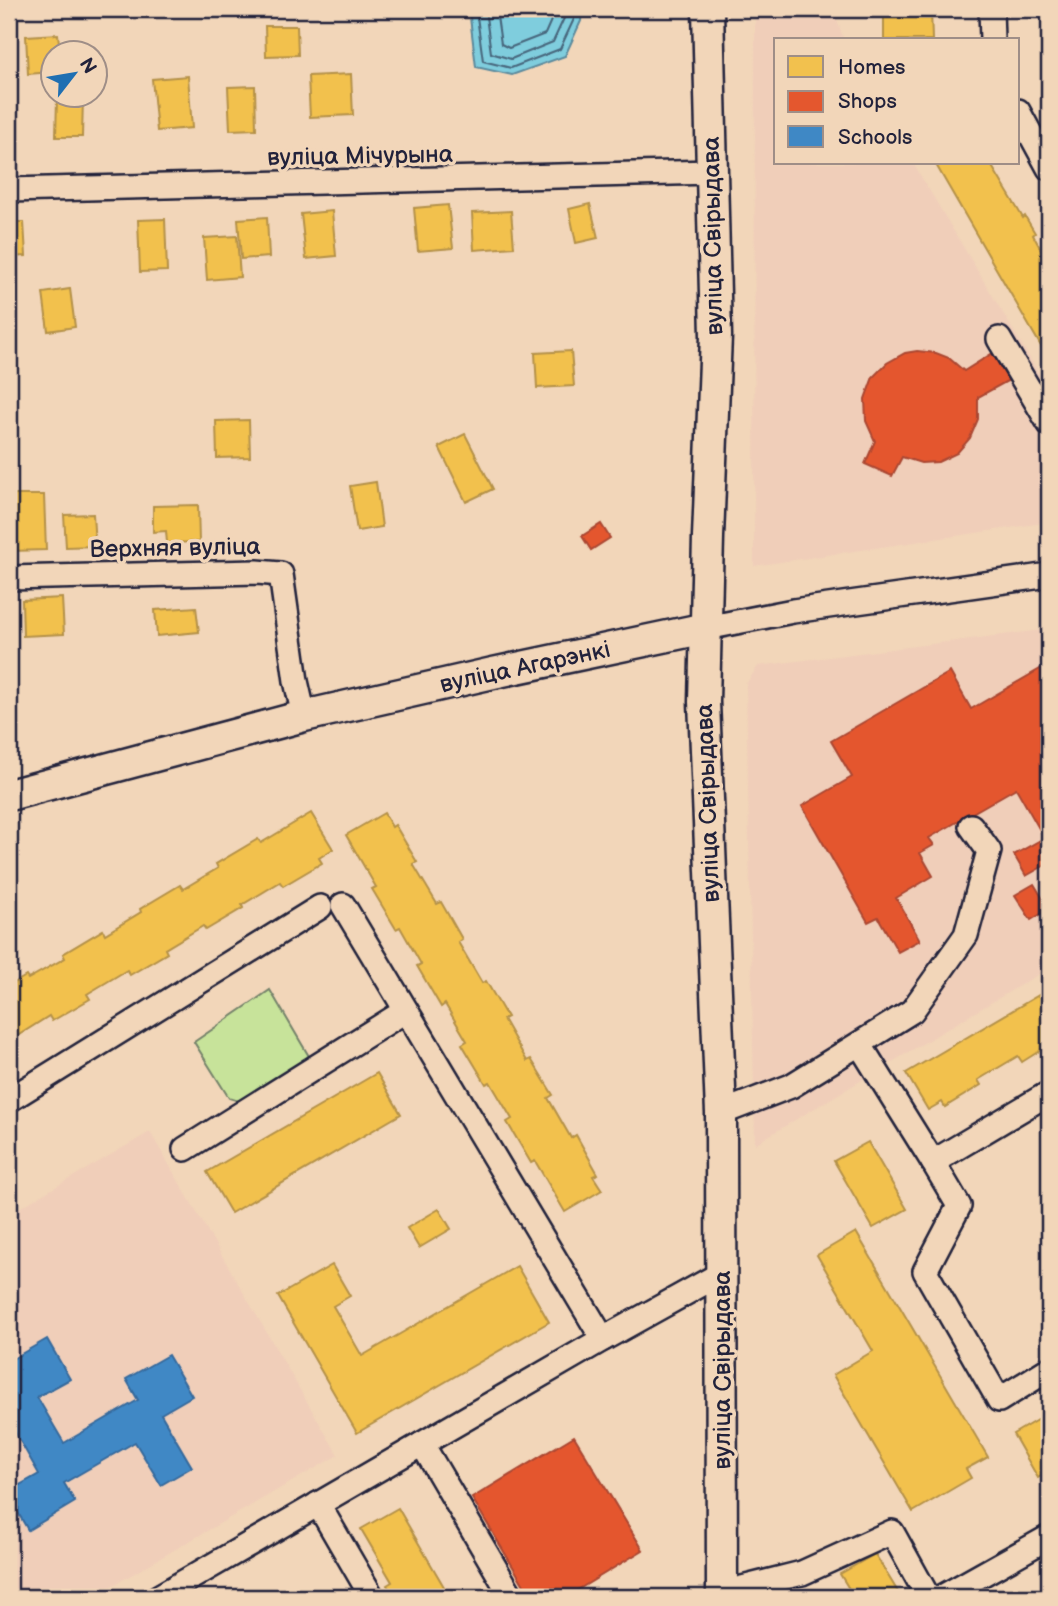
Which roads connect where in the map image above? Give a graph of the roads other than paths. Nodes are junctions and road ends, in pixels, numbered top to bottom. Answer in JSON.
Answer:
{"nodes":[{"id":1,"x":708,"y":9,"type":"edge"},
{"id":2,"x":991,"y":9,"type":"edge"},
{"id":3,"x":992,"y":38,"type":"edge"},
{"id":4,"x":1020,"y":115,"type":"edge"},
{"id":5,"x":1049,"y":168,"type":"edge"},
{"id":6,"x":712,"y":172,"type":"junction"},
{"id":7,"x":9,"y":190,"type":"edge"},
{"id":8,"x":999,"y":339,"type":"dead end"},
{"id":9,"x":1049,"y":423,"type":"edge"},
{"id":10,"x":1049,"y":575,"type":"edge"},
{"id":11,"x":9,"y":578,"type":"edge"},
{"id":12,"x":706,"y":628,"type":"junction"},
{"id":13,"x":304,"y":716,"type":"junction"},
{"id":14,"x":9,"y":796,"type":"edge"},
{"id":15,"x":971,"y":826,"type":"dead end"},
{"id":16,"x":405,"y":1011,"type":"junction"},
{"id":17,"x":860,"y":1045,"type":"junction"},
{"id":18,"x":1049,"y":1093,"type":"edge"},
{"id":19,"x":9,"y":1100,"type":"edge"},
{"id":20,"x":721,"y":1113,"type":"junction"},
{"id":21,"x":185,"y":1149,"type":"dead end"},
{"id":22,"x":933,"y":1162,"type":"junction"},
{"id":23,"x":722,"y":1273,"type":"junction"},
{"id":24,"x":603,"y":1339,"type":"junction"},
{"id":25,"x":1049,"y":1369,"type":"edge"},
{"id":26,"x":422,"y":1444,"type":"junction"},
{"id":27,"x":318,"y":1504,"type":"junction"},
{"id":28,"x":1049,"y":1536,"type":"edge"},
{"id":29,"x":722,"y":1595,"type":"edge"},
{"id":30,"x":158,"y":1597,"type":"edge"},
{"id":31,"x":372,"y":1597,"type":"edge"},
{"id":32,"x":512,"y":1597,"type":"edge"},
{"id":33,"x":928,"y":1597,"type":"edge"},
{"id":34,"x":942,"y":1597,"type":"edge"}],
"edges":[{"from":1,"to":6,"type":"main road","name":"вуліца Свірыдава"},
{"from":2,"to":3,"type":"street"},
{"from":4,"to":5,"type":"street"},
{"from":6,"to":7,"type":"street","name":"вуліца Мічурына"},
{"from":6,"to":12,"type":"main road","name":"вуліца Свірыдава"},
{"from":8,"to":9,"type":"street"},
{"from":10,"to":12,"type":"street","name":"вуліца Агарэнкі"},
{"from":11,"to":13,"type":"street","name":"Верхняя вуліца"},
{"from":12,"to":13,"type":"main road","name":"вуліца Агарэнкі"},
{"from":12,"to":20,"type":"main road","name":"вуліца Свірыдава"},
{"from":13,"to":14,"type":"main road","name":"вуліца Агарэнкі"},
{"from":15,"to":17,"type":"street"},
{"from":16,"to":19,"type":"street"},
{"from":16,"to":21,"type":"street"},
{"from":16,"to":24,"type":"street"},
{"from":17,"to":20,"type":"street"},
{"from":17,"to":22,"type":"street"},
{"from":18,"to":22,"type":"street"},
{"from":20,"to":23,"type":"main road","name":"вуліца Свірыдава"},
{"from":22,"to":25,"type":"street"},
{"from":23,"to":24,"type":"street"},
{"from":23,"to":29,"type":"main road","name":"вуліца Свірыдава"},
{"from":24,"to":26,"type":"street"},
{"from":26,"to":27,"type":"street"},
{"from":26,"to":32,"type":"street"},
{"from":27,"to":30,"type":"street"},
{"from":27,"to":31,"type":"street"},
{"from":28,"to":34,"type":"street"},
{"from":29,"to":33,"type":"street"}]}
